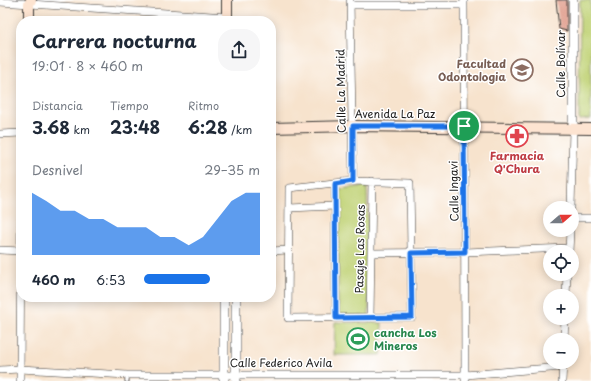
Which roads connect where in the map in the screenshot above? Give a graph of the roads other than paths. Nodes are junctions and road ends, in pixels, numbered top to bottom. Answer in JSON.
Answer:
{"nodes":[{"id":1,"x":227,"y":0,"type":"edge"},
{"id":2,"x":573,"y":0,"type":"edge"},
{"id":3,"x":0,"y":2,"type":"edge"},
{"id":4,"x":30,"y":2,"type":"edge"},
{"id":5,"x":350,"y":2,"type":"edge"},
{"id":6,"x":464,"y":2,"type":"edge"},
{"id":7,"x":29,"y":16,"type":"edge"},
{"id":8,"x":192,"y":16,"type":"edge"},
{"id":9,"x":227,"y":16,"type":"edge"},
{"id":10,"x":353,"y":126,"type":"junction"},
{"id":11,"x":464,"y":126,"type":"junction"},
{"id":12,"x":276,"y":128,"type":"edge"},
{"id":13,"x":573,"y":128,"type":"junction"},
{"id":14,"x":591,"y":129,"type":"edge"},
{"id":15,"x":16,"y":133,"type":"edge"},
{"id":16,"x":0,"y":134,"type":"edge"},
{"id":17,"x":353,"y":181,"type":"junction"},
{"id":18,"x":372,"y":181,"type":"junction"},
{"id":19,"x":335,"y":184,"type":"junction"},
{"id":20,"x":571,"y":201,"type":"edge"},
{"id":21,"x":335,"y":206,"type":"junction"},
{"id":22,"x":289,"y":208,"type":"junction"},
{"id":23,"x":579,"y":218,"type":"edge"},
{"id":24,"x":591,"y":218,"type":"edge"},
{"id":25,"x":0,"y":250,"type":"edge"},
{"id":26,"x":16,"y":250,"type":"edge"},
{"id":27,"x":288,"y":250,"type":"junction"},
{"id":28,"x":543,"y":250,"type":"edge"},
{"id":29,"x":276,"y":251,"type":"edge"},
{"id":30,"x":465,"y":252,"type":"junction"},
{"id":31,"x":372,"y":253,"type":"junction"},
{"id":32,"x":411,"y":253,"type":"junction"},
{"id":33,"x":21,"y":302,"type":"edge"},
{"id":34,"x":224,"y":302,"type":"edge"},
{"id":35,"x":236,"y":302,"type":"edge"},
{"id":36,"x":336,"y":318,"type":"junction"},
{"id":37,"x":370,"y":318,"type":"junction"},
{"id":38,"x":543,"y":368,"type":"edge"},
{"id":39,"x":20,"y":369,"type":"junction"},
{"id":40,"x":562,"y":369,"type":"edge"},
{"id":41,"x":0,"y":370,"type":"edge"},
{"id":42,"x":127,"y":378,"type":"edge"},
{"id":43,"x":224,"y":378,"type":"edge"},
{"id":44,"x":236,"y":378,"type":"edge"},
{"id":45,"x":465,"y":378,"type":"edge"},
{"id":46,"x":20,"y":381,"type":"edge"},
{"id":47,"x":562,"y":381,"type":"edge"}],
"edges":[{"from":1,"to":9,"type":"main road"},
{"from":2,"to":13,"type":"street","name":"Calle Bolívar"},
{"from":3,"to":4,"type":"street"},
{"from":4,"to":7,"type":"main road"},
{"from":4,"to":8,"type":"street"},
{"from":5,"to":6,"type":"street"},
{"from":5,"to":10,"type":"street","name":"Calle La Madrid"},
{"from":6,"to":11,"type":"street","name":"Calle Ingavi"},
{"from":10,"to":11,"type":"main road","name":"Avenida La Paz"},
{"from":10,"to":12,"type":"main road","name":"Avenida La Paz"},
{"from":10,"to":17,"type":"street","name":"Calle La Madrid"},
{"from":11,"to":13,"type":"main road","name":"Avenida La Paz"},
{"from":11,"to":30,"type":"street","name":"Calle Ingavi"},
{"from":13,"to":14,"type":"main road","name":"Avenida La Paz"},
{"from":13,"to":20,"type":"street"},
{"from":15,"to":16,"type":"street"},
{"from":17,"to":18,"type":"street"},
{"from":17,"to":19,"type":"street"},
{"from":18,"to":31,"type":"street","name":"Pasaje Las Rosas"},
{"from":18,"to":32,"type":"street"},
{"from":19,"to":21,"type":"street"},
{"from":19,"to":22,"type":"street"},
{"from":21,"to":22,"type":"street"},
{"from":21,"to":36,"type":"street"},
{"from":22,"to":27,"type":"street"},
{"from":23,"to":24,"type":"street"},
{"from":25,"to":26,"type":"street"},
{"from":27,"to":29,"type":"street"},
{"from":27,"to":36,"type":"street"},
{"from":28,"to":30,"type":"street"},
{"from":30,"to":32,"type":"street"},
{"from":30,"to":45,"type":"street","name":"Calle Ingavi"},
{"from":31,"to":32,"type":"street"},
{"from":31,"to":37,"type":"street","name":"Pasaje Las Rosas"},
{"from":32,"to":37,"type":"street"},
{"from":33,"to":39,"type":"street"},
{"from":34,"to":43,"type":"street"},
{"from":35,"to":44,"type":"street"},
{"from":36,"to":37,"type":"street"},
{"from":38,"to":45,"type":"street","name":"Calle Federico Avila"},
{"from":39,"to":41,"type":"street","name":"Calle Federico Avila"},
{"from":39,"to":42,"type":"street","name":"Calle Federico Avila"},
{"from":39,"to":46,"type":"street"},
{"from":40,"to":47,"type":"street"},
{"from":42,"to":43,"type":"street","name":"Calle Federico Avila"},
{"from":43,"to":44,"type":"street","name":"Calle Federico Avila"},
{"from":44,"to":45,"type":"street","name":"Calle Federico Avila"}]}
